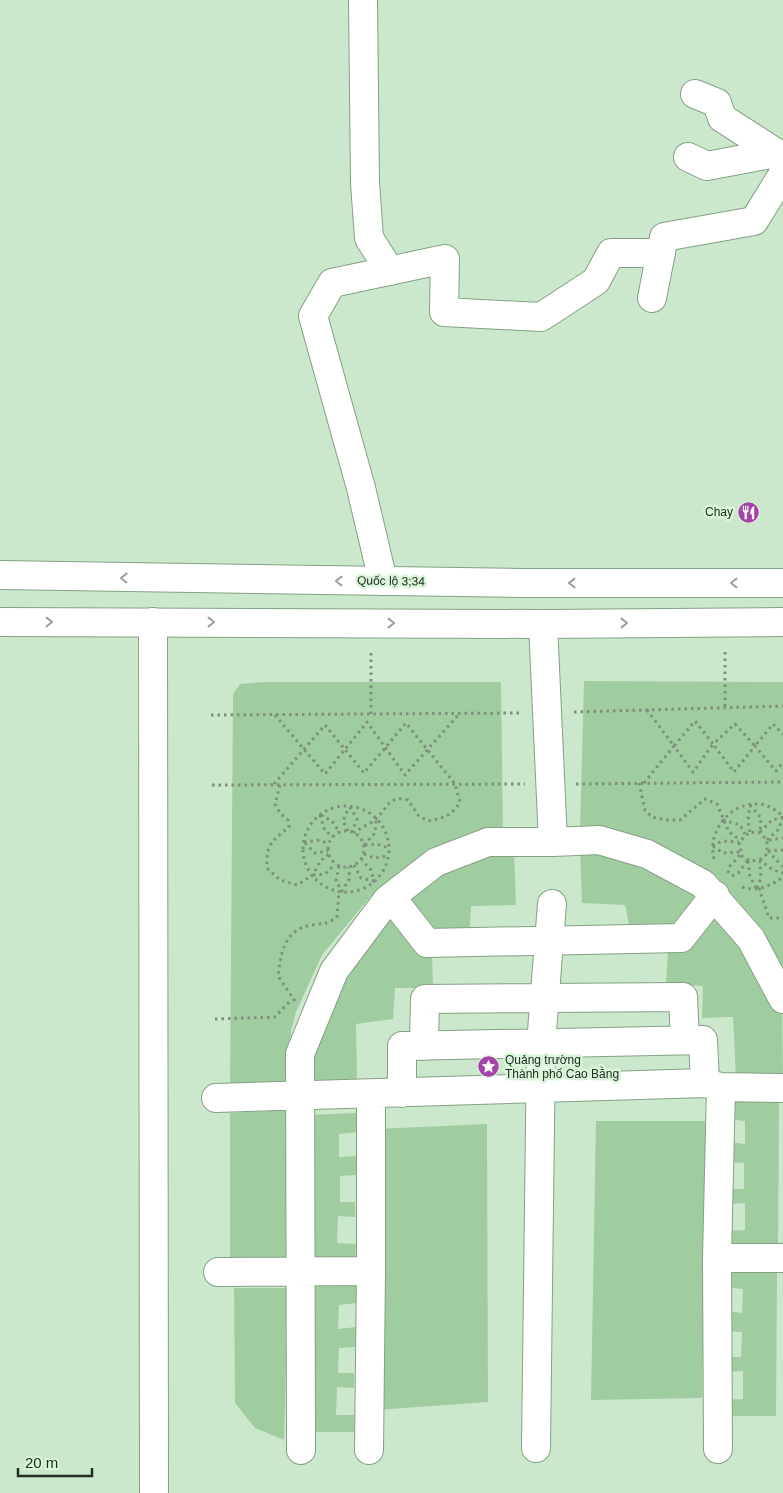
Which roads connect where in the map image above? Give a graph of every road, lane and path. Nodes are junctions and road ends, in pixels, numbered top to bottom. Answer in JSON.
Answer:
{"nodes":[{"id":1,"x":363,"y":0,"type":"edge"},
{"id":2,"x":695,"y":94,"type":"dead end"},
{"id":3,"x":688,"y":157,"type":"dead end"},
{"id":4,"x":781,"y":162,"type":"edge"},
{"id":5,"x":661,"y":253,"type":"junction"},
{"id":6,"x":390,"y":271,"type":"junction"},
{"id":7,"x":652,"y":298,"type":"dead end"},
{"id":8,"x":0,"y":575,"type":"edge"},
{"id":9,"x":152,"y":578,"type":"junction"},
{"id":10,"x":383,"y":581,"type":"junction"},
{"id":11,"x":783,"y":583,"type":"edge"},
{"id":12,"x":0,"y":622,"type":"edge"},
{"id":13,"x":153,"y":622,"type":"junction"},
{"id":14,"x":783,"y":622,"type":"edge"},
{"id":15,"x":543,"y":624,"type":"junction"},
{"id":16,"x":725,"y":652,"type":"dead end"},
{"id":17,"x":371,"y":653,"type":"dead end"},
{"id":18,"x":783,"y":706,"type":"edge"},
{"id":19,"x":725,"y":708,"type":"junction"},
{"id":20,"x":646,"y":710,"type":"junction"},
{"id":21,"x":460,"y":713,"type":"junction"},
{"id":22,"x":546,"y":713,"type":"junction"},
{"id":23,"x":274,"y":714,"type":"junction"},
{"id":24,"x":371,"y":714,"type":"junction"},
{"id":25,"x":211,"y":715,"type":"dead end"},
{"id":26,"x":783,"y":734,"type":"edge"},
{"id":27,"x":712,"y":744,"type":"junction"},
{"id":28,"x":674,"y":746,"type":"junction"},
{"id":29,"x":755,"y":746,"type":"junction"},
{"id":30,"x":386,"y":748,"type":"junction"},
{"id":31,"x":304,"y":749,"type":"junction"},
{"id":32,"x":345,"y":749,"type":"junction"},
{"id":33,"x":427,"y":750,"type":"junction"},
{"id":34,"x":783,"y":762,"type":"edge"},
{"id":35,"x":783,"y":782,"type":"edge"},
{"id":36,"x":642,"y":783,"type":"junction"},
{"id":37,"x":455,"y":784,"type":"junction"},
{"id":38,"x":550,"y":784,"type":"junction"},
{"id":39,"x":212,"y":785,"type":"dead end"},
{"id":40,"x":273,"y":785,"type":"junction"},
{"id":41,"x":280,"y":785,"type":"junction"},
{"id":42,"x":750,"y":805,"type":"junction"},
{"id":43,"x":349,"y":806,"type":"junction"},
{"id":44,"x":320,"y":815,"type":"junction"},
{"id":45,"x":783,"y":817,"type":"edge"},
{"id":46,"x":377,"y":819,"type":"junction"},
{"id":47,"x":722,"y":820,"type":"junction"},
{"id":48,"x":351,"y":832,"type":"junction"},
{"id":49,"x":750,"y":832,"type":"junction"},
{"id":50,"x":340,"y":833,"type":"junction"},
{"id":51,"x":760,"y":833,"type":"junction"},
{"id":52,"x":746,"y":834,"type":"junction"},
{"id":53,"x":333,"y":837,"type":"junction"},
{"id":54,"x":783,"y":838,"type":"edge"},
{"id":55,"x":768,"y":840,"type":"junction"},
{"id":56,"x":740,"y":841,"type":"junction"},
{"id":57,"x":304,"y":842,"type":"junction"},
{"id":58,"x":553,"y":842,"type":"junction"},
{"id":59,"x":329,"y":844,"type":"junction"},
{"id":60,"x":364,"y":845,"type":"junction"},
{"id":61,"x":712,"y":845,"type":"junction"},
{"id":62,"x":389,"y":848,"type":"junction"},
{"id":63,"x":783,"y":850,"type":"edge"},
{"id":64,"x":768,"y":851,"type":"junction"},
{"id":65,"x":329,"y":853,"type":"junction"},
{"id":66,"x":740,"y":853,"type":"junction"},
{"id":67,"x":364,"y":854,"type":"junction"},
{"id":68,"x":388,"y":856,"type":"junction"},
{"id":69,"x":362,"y":860,"type":"junction"},
{"id":70,"x":748,"y":860,"type":"junction"},
{"id":71,"x":760,"y":860,"type":"junction"},
{"id":72,"x":715,"y":864,"type":"dead end"},
{"id":73,"x":337,"y":865,"type":"junction"},
{"id":74,"x":354,"y":866,"type":"junction"},
{"id":75,"x":348,"y":867,"type":"junction"},
{"id":76,"x":783,"y":867,"type":"edge"},
{"id":77,"x":313,"y":875,"type":"junction"},
{"id":78,"x":783,"y":875,"type":"edge"},
{"id":79,"x":726,"y":884,"type":"junction"},
{"id":80,"x":758,"y":888,"type":"junction"},
{"id":81,"x":382,"y":889,"type":"junction"},
{"id":82,"x":340,"y":891,"type":"junction"},
{"id":83,"x":552,"y":904,"type":"dead end"},
{"id":84,"x":783,"y":918,"type":"edge"},
{"id":85,"x":549,"y":942,"type":"junction"},
{"id":86,"x":544,"y":997,"type":"junction"},
{"id":87,"x":292,"y":999,"type":"junction"},
{"id":88,"x":783,"y":999,"type":"edge"},
{"id":89,"x":314,"y":1017,"type":"junction"},
{"id":90,"x":215,"y":1019,"type":"dead end"},
{"id":91,"x":685,"y":1040,"type":"junction"},
{"id":92,"x":541,"y":1044,"type":"junction"},
{"id":93,"x":424,"y":1046,"type":"junction"},
{"id":94,"x":713,"y":1085,"type":"junction"},
{"id":95,"x":783,"y":1088,"type":"edge"},
{"id":96,"x":543,"y":1089,"type":"junction"},
{"id":97,"x":402,"y":1093,"type":"junction"},
{"id":98,"x":371,"y":1094,"type":"junction"},
{"id":99,"x":300,"y":1096,"type":"junction"},
{"id":100,"x":216,"y":1098,"type":"dead end"},
{"id":101,"x":717,"y":1258,"type":"junction"},
{"id":102,"x":783,"y":1258,"type":"edge"},
{"id":103,"x":300,"y":1271,"type":"junction"},
{"id":104,"x":371,"y":1271,"type":"junction"},
{"id":105,"x":218,"y":1272,"type":"dead end"},
{"id":106,"x":536,"y":1448,"type":"dead end"},
{"id":107,"x":718,"y":1449,"type":"dead end"},
{"id":108,"x":301,"y":1450,"type":"dead end"},
{"id":109,"x":369,"y":1450,"type":"dead end"},
{"id":110,"x":154,"y":1493,"type":"edge"}],
"edges":[{"from":1,"to":6,"type":"main road"},
{"from":2,"to":4,"type":"main road"},
{"from":3,"to":4,"type":"main road"},
{"from":4,"to":5,"type":"main road"},
{"from":5,"to":6,"type":"main road"},
{"from":5,"to":7,"type":"main road"},
{"from":6,"to":10,"type":"main road"},
{"from":9,"to":8,"type":"main road","name":"Quốc lộ 3;34","one_way":true},
{"from":10,"to":9,"type":"main road","name":"Quốc lộ 3;34","one_way":true},
{"from":9,"to":13,"type":"main road"},
{"from":11,"to":10,"type":"main road","name":"Quốc lộ 3;34","one_way":true},
{"from":12,"to":13,"type":"main road","one_way":true},
{"from":13,"to":15,"type":"main road","one_way":true},
{"from":13,"to":110,"type":"main road"},
{"from":15,"to":14,"type":"main road","one_way":true},
{"from":15,"to":22,"type":"main road"},
{"from":16,"to":19,"type":"path"},
{"from":17,"to":24,"type":"path"},
{"from":18,"to":19,"type":"path"},
{"from":19,"to":20,"type":"path"},
{"from":20,"to":22,"type":"path"},
{"from":20,"to":28,"type":"path"},
{"from":21,"to":22,"type":"path"},
{"from":21,"to":24,"type":"path"},
{"from":21,"to":33,"type":"path"},
{"from":22,"to":38,"type":"main road"},
{"from":23,"to":24,"type":"path"},
{"from":23,"to":25,"type":"path"},
{"from":23,"to":31,"type":"path"},
{"from":26,"to":29,"type":"path"},
{"from":27,"to":28,"type":"path"},
{"from":27,"to":28,"type":"path"},
{"from":27,"to":29,"type":"path"},
{"from":27,"to":29,"type":"path"},
{"from":28,"to":36,"type":"path"},
{"from":29,"to":34,"type":"path"},
{"from":30,"to":32,"type":"path"},
{"from":30,"to":32,"type":"path"},
{"from":30,"to":33,"type":"path"},
{"from":30,"to":33,"type":"path"},
{"from":31,"to":32,"type":"path"},
{"from":31,"to":32,"type":"path"},
{"from":31,"to":40,"type":"path"},
{"from":33,"to":37,"type":"path"},
{"from":35,"to":36,"type":"path"},
{"from":36,"to":38,"type":"path"},
{"from":36,"to":47,"type":"path"},
{"from":37,"to":38,"type":"path"},
{"from":37,"to":41,"type":"path"},
{"from":37,"to":46,"type":"path"},
{"from":38,"to":58,"type":"main road"},
{"from":39,"to":40,"type":"path"},
{"from":40,"to":41,"type":"path"},
{"from":41,"to":77,"type":"path"},
{"from":42,"to":45,"type":"path"},
{"from":42,"to":47,"type":"path"},
{"from":42,"to":49,"type":"path"},
{"from":42,"to":51,"type":"path"},
{"from":43,"to":44,"type":"path"},
{"from":43,"to":46,"type":"path"},
{"from":43,"to":48,"type":"path"},
{"from":43,"to":48,"type":"path"},
{"from":44,"to":50,"type":"path"},
{"from":44,"to":53,"type":"path"},
{"from":44,"to":57,"type":"path"},
{"from":45,"to":51,"type":"path"},
{"from":45,"to":55,"type":"path"},
{"from":46,"to":48,"type":"path"},
{"from":46,"to":60,"type":"path"},
{"from":46,"to":62,"type":"path"},
{"from":47,"to":52,"type":"path"},
{"from":47,"to":56,"type":"path"},
{"from":47,"to":61,"type":"path"},
{"from":48,"to":50,"type":"path"},
{"from":48,"to":60,"type":"path"},
{"from":49,"to":51,"type":"path"},
{"from":49,"to":52,"type":"path"},
{"from":50,"to":53,"type":"path"},
{"from":51,"to":55,"type":"path"},
{"from":52,"to":56,"type":"path"},
{"from":53,"to":59,"type":"path"},
{"from":54,"to":55,"type":"path"},
{"from":55,"to":64,"type":"path"},
{"from":56,"to":61,"type":"path"},
{"from":56,"to":66,"type":"path"},
{"from":57,"to":59,"type":"path"},
{"from":57,"to":65,"type":"path"},
{"from":57,"to":77,"type":"path"},
{"from":58,"to":79,"type":"main road"},
{"from":58,"to":81,"type":"main road"},
{"from":59,"to":65,"type":"path"},
{"from":60,"to":62,"type":"path"},
{"from":60,"to":67,"type":"path"},
{"from":61,"to":66,"type":"path"},
{"from":61,"to":72,"type":"path"},
{"from":62,"to":68,"type":"path"},
{"from":63,"to":64,"type":"path"},
{"from":64,"to":71,"type":"path"},
{"from":64,"to":76,"type":"path"},
{"from":65,"to":73,"type":"path"},
{"from":65,"to":77,"type":"path"},
{"from":66,"to":70,"type":"path"},
{"from":66,"to":79,"type":"path"},
{"from":67,"to":68,"type":"path"},
{"from":67,"to":69,"type":"path"},
{"from":68,"to":81,"type":"path"},
{"from":69,"to":74,"type":"path"},
{"from":69,"to":81,"type":"path"},
{"from":70,"to":71,"type":"path"},
{"from":70,"to":79,"type":"path"},
{"from":70,"to":80,"type":"path"},
{"from":71,"to":78,"type":"path"},
{"from":71,"to":80,"type":"path"},
{"from":73,"to":75,"type":"path"},
{"from":73,"to":77,"type":"path"},
{"from":73,"to":82,"type":"path"},
{"from":74,"to":75,"type":"path"},
{"from":74,"to":81,"type":"path"},
{"from":75,"to":82,"type":"path"},
{"from":77,"to":82,"type":"path"},
{"from":78,"to":80,"type":"path"},
{"from":79,"to":80,"type":"path"},
{"from":79,"to":85,"type":"main road"},
{"from":79,"to":88,"type":"main road"},
{"from":80,"to":84,"type":"path"},
{"from":81,"to":82,"type":"path"},
{"from":81,"to":85,"type":"main road"},
{"from":81,"to":89,"type":"main road"},
{"from":82,"to":87,"type":"path"},
{"from":83,"to":85,"type":"main road"},
{"from":85,"to":86,"type":"main road"},
{"from":86,"to":91,"type":"main road"},
{"from":86,"to":92,"type":"main road"},
{"from":86,"to":93,"type":"main road"},
{"from":87,"to":89,"type":"path"},
{"from":87,"to":90,"type":"path"},
{"from":89,"to":99,"type":"main road"},
{"from":91,"to":92,"type":"main road"},
{"from":91,"to":94,"type":"main road"},
{"from":92,"to":93,"type":"main road"},
{"from":92,"to":96,"type":"main road"},
{"from":93,"to":97,"type":"main road"},
{"from":94,"to":95,"type":"main road"},
{"from":94,"to":96,"type":"main road"},
{"from":94,"to":101,"type":"main road"},
{"from":96,"to":97,"type":"main road"},
{"from":96,"to":106,"type":"main road"},
{"from":97,"to":98,"type":"main road"},
{"from":98,"to":99,"type":"main road"},
{"from":98,"to":104,"type":"main road"},
{"from":99,"to":100,"type":"main road"},
{"from":99,"to":103,"type":"main road"},
{"from":101,"to":102,"type":"main road"},
{"from":101,"to":107,"type":"main road"},
{"from":103,"to":104,"type":"main road"},
{"from":103,"to":105,"type":"main road"},
{"from":103,"to":108,"type":"main road"},
{"from":104,"to":109,"type":"main road"}]}
